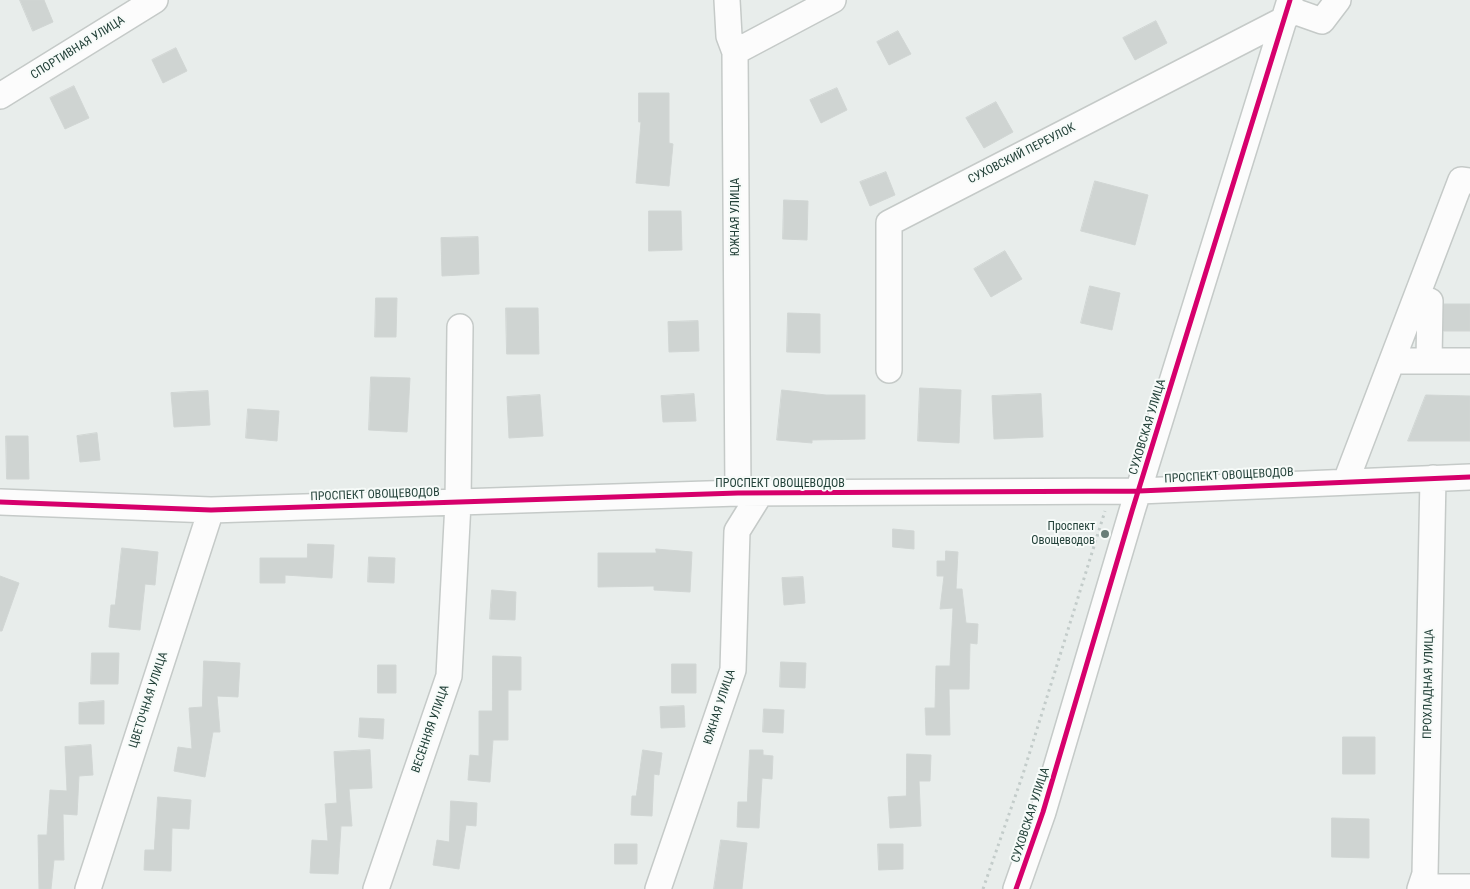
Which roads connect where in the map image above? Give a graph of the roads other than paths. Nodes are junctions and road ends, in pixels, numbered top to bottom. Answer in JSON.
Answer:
{"nodes":[{"id":1,"x":155,"y":0,"type":"edge"},
{"id":2,"x":727,"y":0,"type":"edge"},
{"id":3,"x":833,"y":0,"type":"edge"},
{"id":4,"x":1338,"y":0,"type":"edge"},
{"id":5,"x":1287,"y":9,"type":"edge"},
{"id":6,"x":735,"y":52,"type":"junction"},
{"id":7,"x":0,"y":96,"type":"edge"},
{"id":8,"x":1470,"y":181,"type":"edge"},
{"id":9,"x":1414,"y":303,"type":"junction"},
{"id":10,"x":460,"y":327,"type":"dead end"},
{"id":11,"x":1392,"y":360,"type":"junction"},
{"id":12,"x":1429,"y":361,"type":"junction"},
{"id":13,"x":1470,"y":361,"type":"edge"},
{"id":14,"x":890,"y":370,"type":"dead end"},
{"id":15,"x":1470,"y":477,"type":"edge"},
{"id":16,"x":1433,"y":478,"type":"junction"},
{"id":17,"x":1346,"y":481,"type":"junction"},
{"id":18,"x":1139,"y":491,"type":"junction"},
{"id":19,"x":749,"y":494,"type":"junction"},
{"id":20,"x":0,"y":502,"type":"edge"},
{"id":21,"x":458,"y":503,"type":"junction"},
{"id":22,"x":211,"y":510,"type":"junction"},
{"id":23,"x":1470,"y":887,"type":"edge"},
{"id":24,"x":1421,"y":888,"type":"edge"},
{"id":25,"x":88,"y":889,"type":"edge"},
{"id":26,"x":376,"y":889,"type":"edge"},
{"id":27,"x":658,"y":889,"type":"edge"},
{"id":28,"x":1016,"y":889,"type":"edge"}],
"edges":[{"from":1,"to":7,"type":"street","name":"СПОРТИВНАЯ УЛИЦА"},
{"from":2,"to":6,"type":"street","name":"ЮЖНАЯ УЛИЦА"},
{"from":3,"to":6,"type":"street"},
{"from":4,"to":5,"type":"street"},
{"from":5,"to":14,"type":"street","name":"СУХОВСКИЙ ПЕРЕУЛОК"},
{"from":5,"to":18,"type":"street","name":"СУХОВСКАЯ УЛИЦА"},
{"from":6,"to":19,"type":"street","name":"ЮЖНАЯ УЛИЦА"},
{"from":8,"to":9,"type":"street"},
{"from":9,"to":11,"type":"street"},
{"from":9,"to":12,"type":"street"},
{"from":10,"to":21,"type":"street","name":"ВЕСЕННЯЯ УЛИЦА"},
{"from":11,"to":12,"type":"street"},
{"from":11,"to":17,"type":"street"},
{"from":12,"to":13,"type":"street"},
{"from":15,"to":16,"type":"street","name":"ПРОСПЕКТ ОВОЩЕВОДОВ"},
{"from":16,"to":17,"type":"street","name":"ПРОСПЕКТ ОВОЩЕВОДОВ"},
{"from":16,"to":24,"type":"street","name":"ПРОХЛАДНАЯ УЛИЦА"},
{"from":17,"to":18,"type":"street","name":"ПРОСПЕКТ ОВОЩЕВОДОВ"},
{"from":18,"to":19,"type":"street","name":"ПРОСПЕКТ ОВОЩЕВОДОВ"},
{"from":18,"to":28,"type":"street","name":"СУХОВСКАЯ УЛИЦА"},
{"from":19,"to":21,"type":"street","name":"ПРОСПЕКТ ОВОЩЕВОДОВ"},
{"from":19,"to":27,"type":"street","name":"ЮЖНАЯ УЛИЦА"},
{"from":20,"to":22,"type":"street","name":"ПРОСПЕКТ ОВОЩЕВОДОВ"},
{"from":21,"to":22,"type":"street","name":"ПРОСПЕКТ ОВОЩЕВОДОВ"},
{"from":21,"to":26,"type":"street","name":"ВЕСЕННЯЯ УЛИЦА"},
{"from":22,"to":25,"type":"street","name":"ЦВЕТОЧНАЯ УЛИЦА"},
{"from":23,"to":24,"type":"street"}]}
